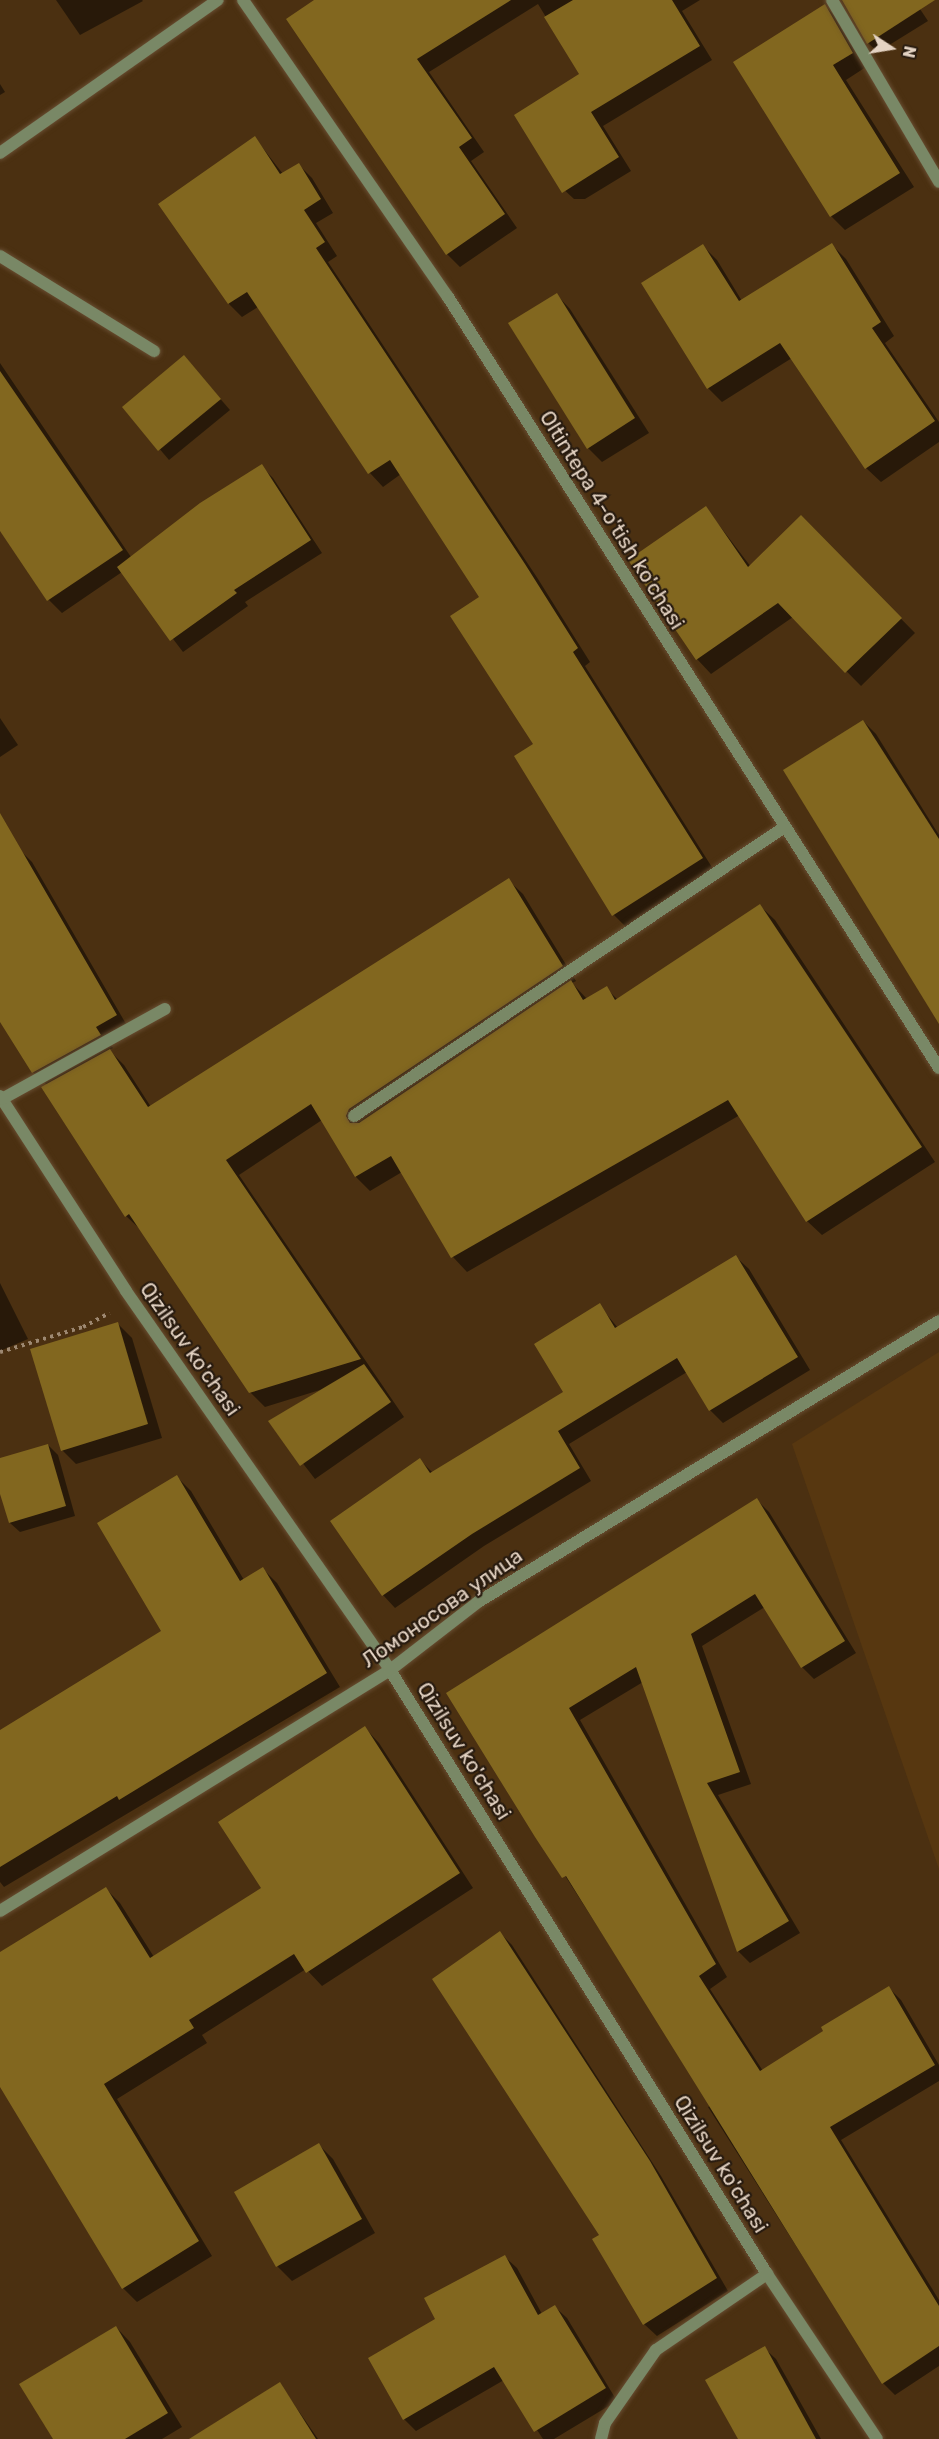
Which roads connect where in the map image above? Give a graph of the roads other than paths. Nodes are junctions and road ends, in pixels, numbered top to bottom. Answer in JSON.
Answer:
{"nodes":[{"id":1,"x":218,"y":0,"type":"edge"},
{"id":2,"x":243,"y":0,"type":"edge"},
{"id":3,"x":832,"y":0,"type":"edge"},
{"id":4,"x":0,"y":153,"type":"edge"},
{"id":5,"x":939,"y":182,"type":"edge"},
{"id":6,"x":0,"y":256,"type":"edge"},
{"id":7,"x":154,"y":351,"type":"dead end"},
{"id":8,"x":783,"y":828,"type":"junction"},
{"id":9,"x":165,"y":1009,"type":"dead end"},
{"id":10,"x":939,"y":1068,"type":"edge"},
{"id":11,"x":1,"y":1097,"type":"edge"},
{"id":12,"x":354,"y":1116,"type":"dead end"},
{"id":13,"x":939,"y":1321,"type":"edge"},
{"id":14,"x":390,"y":1670,"type":"junction"},
{"id":15,"x":0,"y":1911,"type":"edge"},
{"id":16,"x":767,"y":2274,"type":"junction"},
{"id":17,"x":601,"y":2439,"type":"edge"},
{"id":18,"x":877,"y":2439,"type":"edge"}],
"edges":[{"from":1,"to":4,"type":"street"},
{"from":2,"to":8,"type":"street","name":"Oltintepa 4-o'tish ko'chasi"},
{"from":3,"to":5,"type":"street"},
{"from":6,"to":7,"type":"street"},
{"from":8,"to":10,"type":"street","name":"Oltintepa 4-o'tish ko'chasi"},
{"from":8,"to":12,"type":"street"},
{"from":9,"to":11,"type":"street"},
{"from":11,"to":14,"type":"street","name":"Qizilsuv ko'chasi"},
{"from":13,"to":14,"type":"street","name":"Ломоносова улица"},
{"from":14,"to":15,"type":"street","name":"Ломоносова улица"},
{"from":14,"to":16,"type":"street","name":"Qizilsuv ko'chasi"},
{"from":16,"to":17,"type":"street"},
{"from":16,"to":18,"type":"street","name":"Qizilsuv ko'chasi"}]}
